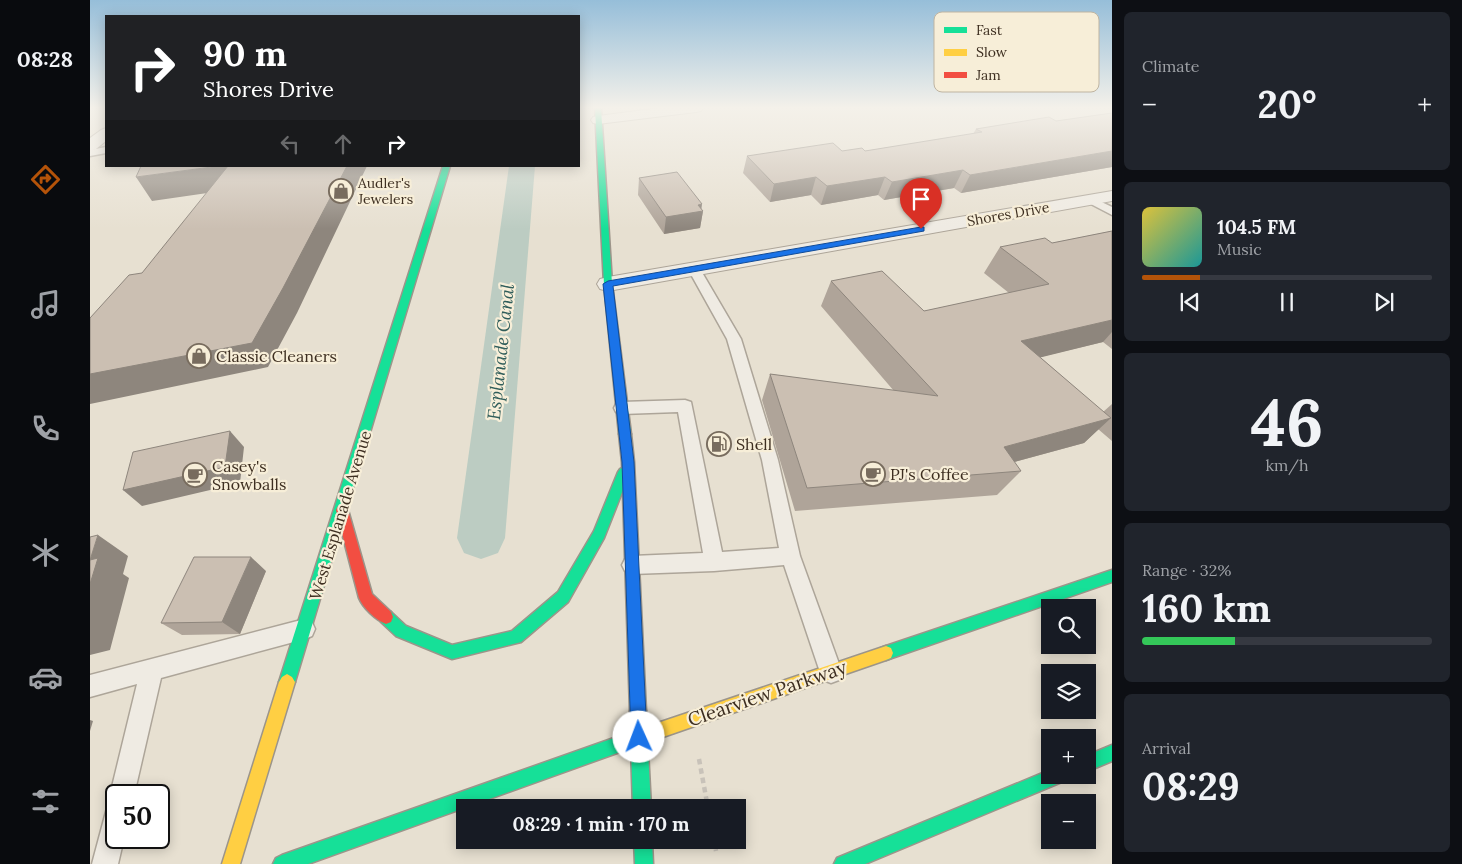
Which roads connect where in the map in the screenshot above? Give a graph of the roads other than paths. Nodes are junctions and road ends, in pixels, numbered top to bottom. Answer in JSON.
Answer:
{"nodes":[{"id":1,"x":600,"y":148,"type":"edge"},
{"id":2,"x":105,"y":150,"type":"edge"},
{"id":3,"x":90,"y":152,"type":"edge"},
{"id":4,"x":447,"y":167,"type":"edge"},
{"id":5,"x":1112,"y":196,"type":"edge"},
{"id":6,"x":1091,"y":200,"type":"junction"},
{"id":7,"x":1112,"y":212,"type":"edge"},
{"id":8,"x":694,"y":269,"type":"junction"},
{"id":9,"x":608,"y":284,"type":"junction"},
{"id":10,"x":622,"y":408,"type":"junction"},
{"id":11,"x":628,"y":462,"type":"junction"},
{"id":12,"x":342,"y":510,"type":"junction"},
{"id":13,"x":790,"y":556,"type":"junction"},
{"id":14,"x":714,"y":562,"type":"junction"},
{"id":15,"x":632,"y":565,"type":"junction"},
{"id":16,"x":1112,"y":576,"type":"edge"},
{"id":17,"x":304,"y":629,"type":"junction"},
{"id":18,"x":152,"y":670,"type":"junction"},
{"id":19,"x":831,"y":672,"type":"junction"},
{"id":20,"x":90,"y":686,"type":"edge"},
{"id":21,"x":639,"y":737,"type":"junction"},
{"id":22,"x":1112,"y":753,"type":"edge"},
{"id":23,"x":1096,"y":760,"type":"edge"},
{"id":24,"x":1041,"y":782,"type":"edge"},
{"id":25,"x":125,"y":784,"type":"edge"},
{"id":26,"x":642,"y":799,"type":"edge"},
{"id":27,"x":109,"y":849,"type":"edge"},
{"id":28,"x":643,"y":849,"type":"edge"},
{"id":29,"x":105,"y":864,"type":"edge"},
{"id":30,"x":231,"y":864,"type":"edge"},
{"id":31,"x":282,"y":864,"type":"edge"},
{"id":32,"x":644,"y":864,"type":"edge"},
{"id":33,"x":843,"y":864,"type":"edge"}],
"edges":[{"from":1,"to":9,"type":"main road"},
{"from":2,"to":3,"type":"lane"},
{"from":4,"to":12,"type":"main road","name":"West Esplanade Avenue"},
{"from":5,"to":6,"type":"street","name":"Shores Drive"},
{"from":6,"to":7,"type":"lane"},
{"from":6,"to":8,"type":"street","name":"Shores Drive"},
{"from":8,"to":9,"type":"street","name":"Shores Drive"},
{"from":8,"to":13,"type":"lane"},
{"from":9,"to":10,"type":"main road"},
{"from":10,"to":11,"type":"main road"},
{"from":10,"to":14,"type":"lane"},
{"from":11,"to":12,"type":"main road"},
{"from":11,"to":15,"type":"main road"},
{"from":12,"to":17,"type":"main road","name":"West Esplanade Avenue"},
{"from":13,"to":14,"type":"lane"},
{"from":13,"to":19,"type":"lane"},
{"from":14,"to":15,"type":"lane"},
{"from":15,"to":21,"type":"main road"},
{"from":16,"to":19,"type":"main road","name":"Clearview Parkway"},
{"from":17,"to":18,"type":"lane"},
{"from":17,"to":30,"type":"main road","name":"West Esplanade Avenue"},
{"from":18,"to":20,"type":"lane"},
{"from":18,"to":25,"type":"lane"},
{"from":19,"to":21,"type":"main road","name":"Clearview Parkway"},
{"from":21,"to":26,"type":"main road"},
{"from":21,"to":31,"type":"main road","name":"Clearview Parkway"},
{"from":22,"to":23,"type":"main road"},
{"from":24,"to":33,"type":"main road"},
{"from":27,"to":29,"type":"lane"},
{"from":28,"to":32,"type":"main road"}]}
